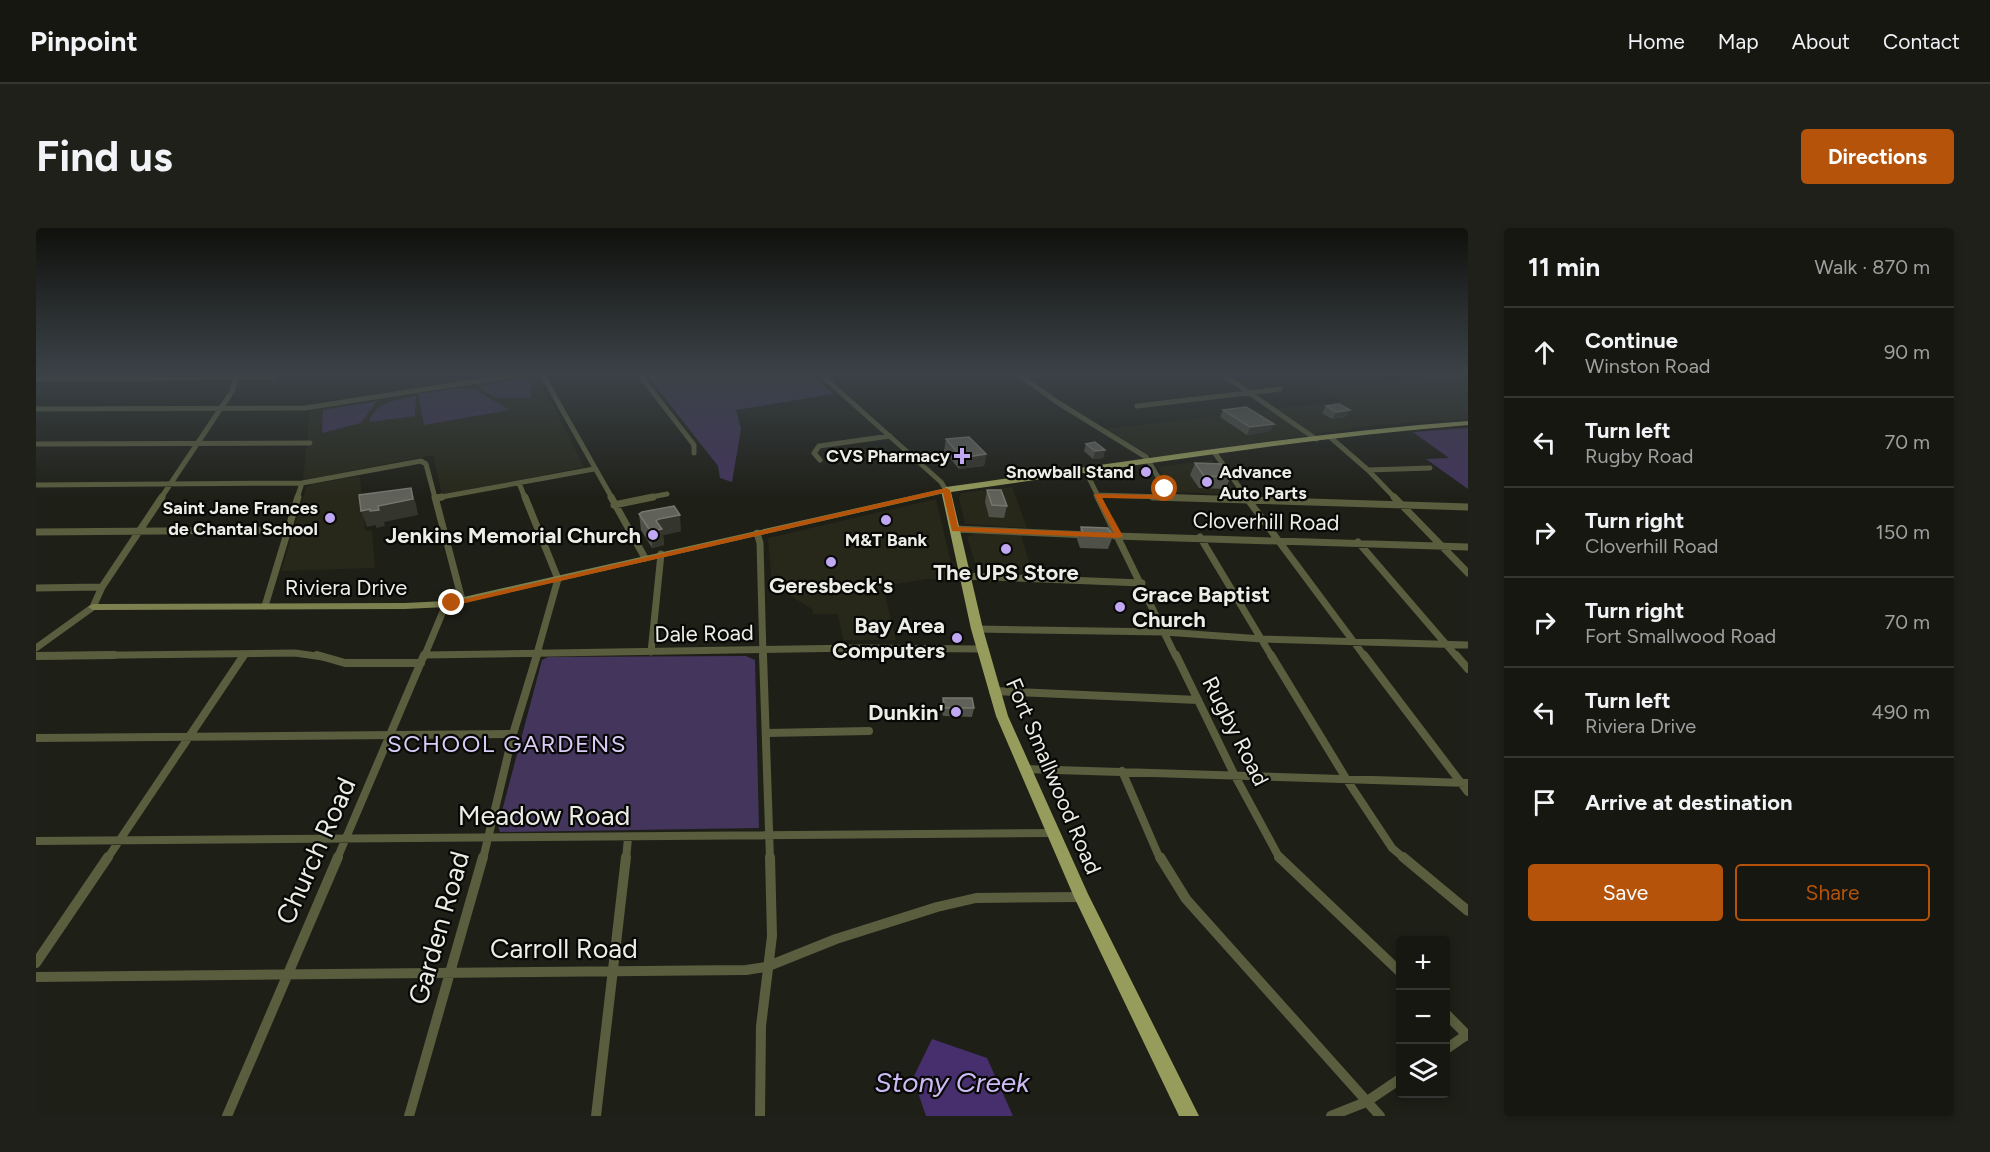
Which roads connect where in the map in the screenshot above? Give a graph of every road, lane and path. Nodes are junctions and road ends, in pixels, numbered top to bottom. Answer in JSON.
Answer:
{"nodes":[{"id":1,"x":216,"y":415,"type":"edge"},
{"id":2,"x":566,"y":415,"type":"edge"},
{"id":3,"x":671,"y":415,"type":"edge"},
{"id":4,"x":867,"y":415,"type":"edge"},
{"id":5,"x":1078,"y":415,"type":"edge"},
{"id":6,"x":1282,"y":415,"type":"edge"},
{"id":7,"x":1468,"y":423,"type":"edge"},
{"id":8,"x":890,"y":436,"type":"junction"},
{"id":9,"x":1330,"y":437,"type":"junction"},
{"id":10,"x":1316,"y":440,"type":"junction"},
{"id":11,"x":198,"y":443,"type":"junction"},
{"id":12,"x":310,"y":443,"type":"dead end"},
{"id":13,"x":36,"y":444,"type":"edge"},
{"id":14,"x":1214,"y":452,"type":"junction"},
{"id":15,"x":694,"y":453,"type":"dead end"},
{"id":16,"x":820,"y":460,"type":"dead end"},
{"id":17,"x":1150,"y":463,"type":"junction"},
{"id":18,"x":1430,"y":468,"type":"dead end"},
{"id":19,"x":594,"y":469,"type":"junction"},
{"id":20,"x":1368,"y":470,"type":"junction"},
{"id":21,"x":1086,"y":472,"type":"junction"},
{"id":22,"x":302,"y":483,"type":"junction"},
{"id":23,"x":519,"y":483,"type":"junction"},
{"id":24,"x":171,"y":484,"type":"junction"},
{"id":25,"x":36,"y":485,"type":"edge"},
{"id":26,"x":946,"y":490,"type":"junction"},
{"id":27,"x":667,"y":494,"type":"dead end"},
{"id":28,"x":1096,"y":495,"type":"junction"},
{"id":29,"x":1170,"y":497,"type":"junction"},
{"id":30,"x":436,"y":498,"type":"junction"},
{"id":31,"x":1248,"y":500,"type":"junction"},
{"id":32,"x":1400,"y":504,"type":"junction"},
{"id":33,"x":614,"y":505,"type":"junction"},
{"id":34,"x":1468,"y":507,"type":"edge"},
{"id":35,"x":955,"y":529,"type":"junction"},
{"id":36,"x":289,"y":530,"type":"junction"},
{"id":37,"x":139,"y":531,"type":"junction"},
{"id":38,"x":36,"y":532,"type":"edge"},
{"id":39,"x":757,"y":533,"type":"junction"},
{"id":40,"x":1099,"y":535,"type":"edge"},
{"id":41,"x":1109,"y":536,"type":"edge"},
{"id":42,"x":1119,"y":536,"type":"junction"},
{"id":43,"x":1200,"y":537,"type":"junction"},
{"id":44,"x":1276,"y":539,"type":"junction"},
{"id":45,"x":1358,"y":542,"type":"junction"},
{"id":46,"x":1439,"y":545,"type":"junction"},
{"id":47,"x":1468,"y":546,"type":"edge"},
{"id":48,"x":661,"y":554,"type":"junction"},
{"id":49,"x":645,"y":558,"type":"junction"},
{"id":50,"x":1468,"y":573,"type":"edge"},
{"id":51,"x":965,"y":576,"type":"junction"},
{"id":52,"x":558,"y":579,"type":"junction"},
{"id":53,"x":1142,"y":583,"type":"junction"},
{"id":54,"x":102,"y":587,"type":"junction"},
{"id":55,"x":36,"y":588,"type":"edge"},
{"id":56,"x":462,"y":600,"type":"junction"},
{"id":57,"x":446,"y":604,"type":"junction"},
{"id":58,"x":265,"y":606,"type":"junction"},
{"id":59,"x":93,"y":607,"type":"junction"},
{"id":60,"x":977,"y":629,"type":"junction"},
{"id":61,"x":1164,"y":632,"type":"junction"},
{"id":62,"x":1262,"y":639,"type":"junction"},
{"id":63,"x":1354,"y":641,"type":"junction"},
{"id":64,"x":1444,"y":643,"type":"junction"},
{"id":65,"x":1468,"y":645,"type":"edge"},
{"id":66,"x":36,"y":648,"type":"edge"},
{"id":67,"x":983,"y":649,"type":"junction"},
{"id":68,"x":538,"y":651,"type":"junction"},
{"id":69,"x":762,"y":651,"type":"junction"},
{"id":70,"x":651,"y":652,"type":"junction"},
{"id":71,"x":245,"y":654,"type":"junction"},
{"id":72,"x":36,"y":656,"type":"edge"},
{"id":73,"x":423,"y":659,"type":"junction"},
{"id":74,"x":1468,"y":669,"type":"edge"},
{"id":75,"x":993,"y":691,"type":"junction"},
{"id":76,"x":1198,"y":700,"type":"junction"},
{"id":77,"x":869,"y":731,"type":"dead end"},
{"id":78,"x":767,"y":733,"type":"junction"},
{"id":79,"x":513,"y":734,"type":"junction"},
{"id":80,"x":391,"y":735,"type":"junction"},
{"id":81,"x":191,"y":737,"type":"junction"},
{"id":82,"x":36,"y":738,"type":"edge"},
{"id":83,"x":1023,"y":769,"type":"junction"},
{"id":84,"x":1122,"y":771,"type":"junction"},
{"id":85,"x":1234,"y":774,"type":"junction"},
{"id":86,"x":1347,"y":780,"type":"junction"},
{"id":87,"x":1464,"y":783,"type":"edge"},
{"id":88,"x":1468,"y":792,"type":"edge"},
{"id":89,"x":1052,"y":833,"type":"junction"},
{"id":90,"x":770,"y":836,"type":"junction"},
{"id":91,"x":489,"y":838,"type":"junction"},
{"id":92,"x":628,"y":838,"type":"junction"},
{"id":93,"x":346,"y":840,"type":"junction"},
{"id":94,"x":36,"y":841,"type":"edge"},
{"id":95,"x":119,"y":842,"type":"junction"},
{"id":96,"x":1082,"y":897,"type":"junction"},
{"id":97,"x":1468,"y":911,"type":"edge"},
{"id":98,"x":36,"y":963,"type":"edge"},
{"id":99,"x":1396,"y":967,"type":"edge"},
{"id":100,"x":766,"y":968,"type":"junction"},
{"id":101,"x":612,"y":971,"type":"junction"},
{"id":102,"x":450,"y":972,"type":"junction"},
{"id":103,"x":286,"y":973,"type":"junction"},
{"id":104,"x":36,"y":977,"type":"edge"},
{"id":105,"x":1450,"y":1018,"type":"edge"},
{"id":106,"x":1468,"y":1035,"type":"edge"},
{"id":107,"x":1450,"y":1046,"type":"edge"},
{"id":108,"x":1396,"y":1082,"type":"edge"},
{"id":109,"x":1366,"y":1102,"type":"junction"},
{"id":110,"x":226,"y":1116,"type":"edge"},
{"id":111,"x":409,"y":1116,"type":"edge"},
{"id":112,"x":596,"y":1116,"type":"edge"},
{"id":113,"x":760,"y":1116,"type":"edge"},
{"id":114,"x":1189,"y":1116,"type":"edge"},
{"id":115,"x":1332,"y":1116,"type":"edge"},
{"id":116,"x":1380,"y":1116,"type":"edge"}],
"edges":[{"from":1,"to":11,"type":"street"},
{"from":2,"to":19,"type":"street"},
{"from":3,"to":15,"type":"street"},
{"from":4,"to":8,"type":"street"},
{"from":5,"to":17,"type":"street"},
{"from":6,"to":10,"type":"street"},
{"from":7,"to":9,"type":"main road"},
{"from":8,"to":16,"type":"street"},
{"from":8,"to":26,"type":"street"},
{"from":9,"to":10,"type":"main road"},
{"from":9,"to":20,"type":"street"},
{"from":10,"to":14,"type":"main road"},
{"from":11,"to":12,"type":"street"},
{"from":11,"to":13,"type":"street"},
{"from":11,"to":24,"type":"street"},
{"from":14,"to":17,"type":"main road"},
{"from":14,"to":31,"type":"street"},
{"from":17,"to":21,"type":"main road"},
{"from":17,"to":29,"type":"street"},
{"from":18,"to":20,"type":"street"},
{"from":19,"to":23,"type":"street"},
{"from":19,"to":33,"type":"street"},
{"from":20,"to":32,"type":"street"},
{"from":21,"to":26,"type":"main road"},
{"from":21,"to":28,"type":"street","name":"Rugby Road"},
{"from":22,"to":24,"type":"street"},
{"from":22,"to":30,"type":"street"},
{"from":22,"to":36,"type":"street"},
{"from":23,"to":30,"type":"street"},
{"from":23,"to":52,"type":"street"},
{"from":24,"to":25,"type":"street"},
{"from":24,"to":37,"type":"street"},
{"from":26,"to":35,"type":"main road","name":"Fort Smallwood Road"},
{"from":26,"to":39,"type":"street","name":"Riviera Drive"},
{"from":27,"to":33,"type":"street"},
{"from":28,"to":29,"type":"street"},
{"from":28,"to":42,"type":"street","name":"Rugby Road"},
{"from":29,"to":31,"type":"street"},
{"from":30,"to":56,"type":"street"},
{"from":31,"to":32,"type":"street"},
{"from":31,"to":44,"type":"street"},
{"from":32,"to":34,"type":"street"},
{"from":32,"to":46,"type":"street"},
{"from":33,"to":49,"type":"street"},
{"from":35,"to":40,"type":"street"},
{"from":35,"to":51,"type":"main road","name":"Fort Smallwood Road"},
{"from":36,"to":37,"type":"street"},
{"from":36,"to":58,"type":"street"},
{"from":37,"to":38,"type":"street"},
{"from":37,"to":54,"type":"street"},
{"from":39,"to":48,"type":"street","name":"Riviera Drive"},
{"from":39,"to":69,"type":"street"},
{"from":41,"to":42,"type":"street","name":"Cloverhill Road"},
{"from":42,"to":43,"type":"street","name":"Cloverhill Road"},
{"from":42,"to":53,"type":"street","name":"Rugby Road"},
{"from":43,"to":44,"type":"street","name":"Cloverhill Road"},
{"from":43,"to":62,"type":"street"},
{"from":44,"to":45,"type":"street","name":"Cloverhill Road"},
{"from":44,"to":63,"type":"street"},
{"from":45,"to":46,"type":"street","name":"Cloverhill Road"},
{"from":45,"to":64,"type":"street"},
{"from":46,"to":47,"type":"street","name":"Cloverhill Road"},
{"from":46,"to":50,"type":"street"},
{"from":48,"to":49,"type":"street","name":"Riviera Drive"},
{"from":48,"to":70,"type":"street"},
{"from":49,"to":52,"type":"street","name":"Riviera Drive"},
{"from":51,"to":53,"type":"street"},
{"from":51,"to":60,"type":"main road","name":"Fort Smallwood Road"},
{"from":52,"to":56,"type":"street","name":"Riviera Drive"},
{"from":52,"to":68,"type":"street","name":"Garden Road"},
{"from":53,"to":61,"type":"street","name":"Rugby Road"},
{"from":54,"to":55,"type":"street"},
{"from":54,"to":59,"type":"street"},
{"from":56,"to":57,"type":"street","name":"Riviera Drive"},
{"from":57,"to":58,"type":"street","name":"Riviera Drive"},
{"from":57,"to":73,"type":"street","name":"Church Road"},
{"from":58,"to":59,"type":"street","name":"Riviera Drive"},
{"from":59,"to":66,"type":"street"},
{"from":60,"to":61,"type":"street"},
{"from":60,"to":67,"type":"main road","name":"Fort Smallwood Road"},
{"from":61,"to":62,"type":"street"},
{"from":61,"to":76,"type":"street","name":"Rugby Road"},
{"from":62,"to":63,"type":"street"},
{"from":62,"to":86,"type":"street"},
{"from":63,"to":64,"type":"street"},
{"from":63,"to":87,"type":"street"},
{"from":64,"to":65,"type":"street"},
{"from":64,"to":74,"type":"street"},
{"from":67,"to":69,"type":"street","name":"Dale Road"},
{"from":67,"to":75,"type":"main road","name":"Fort Smallwood Road"},
{"from":68,"to":70,"type":"street","name":"Dale Road"},
{"from":68,"to":73,"type":"street","name":"Dale Road"},
{"from":68,"to":79,"type":"street","name":"Garden Road"},
{"from":69,"to":70,"type":"street","name":"Dale Road"},
{"from":69,"to":78,"type":"street"},
{"from":71,"to":72,"type":"street","name":"Dale Road"},
{"from":71,"to":73,"type":"street","name":"Dale Road"},
{"from":71,"to":81,"type":"street"},
{"from":73,"to":80,"type":"street","name":"Church Road"},
{"from":75,"to":76,"type":"street"},
{"from":75,"to":83,"type":"main road","name":"Fort Smallwood Road"},
{"from":76,"to":85,"type":"street","name":"Rugby Road"},
{"from":77,"to":78,"type":"street"},
{"from":78,"to":90,"type":"street"},
{"from":79,"to":80,"type":"street"},
{"from":79,"to":91,"type":"street","name":"Garden Road"},
{"from":80,"to":81,"type":"street"},
{"from":80,"to":93,"type":"street","name":"Church Road"},
{"from":81,"to":82,"type":"street"},
{"from":81,"to":95,"type":"street"},
{"from":83,"to":84,"type":"street"},
{"from":83,"to":89,"type":"main road","name":"Fort Smallwood Road"},
{"from":84,"to":85,"type":"street"},
{"from":84,"to":109,"type":"street"},
{"from":85,"to":86,"type":"street"},
{"from":85,"to":99,"type":"street","name":"Rugby Road"},
{"from":86,"to":87,"type":"street"},
{"from":86,"to":97,"type":"street"},
{"from":87,"to":88,"type":"street"},
{"from":89,"to":90,"type":"street","name":"Meadow Road"},
{"from":89,"to":96,"type":"main road","name":"Fort Smallwood Road"},
{"from":90,"to":92,"type":"street","name":"Meadow Road"},
{"from":90,"to":100,"type":"street"},
{"from":91,"to":92,"type":"street","name":"Meadow Road"},
{"from":91,"to":93,"type":"street","name":"Meadow Road"},
{"from":91,"to":102,"type":"street","name":"Garden Road"},
{"from":92,"to":101,"type":"street"},
{"from":93,"to":95,"type":"street","name":"Meadow Road"},
{"from":93,"to":103,"type":"street","name":"Church Road"},
{"from":94,"to":95,"type":"street","name":"Meadow Road"},
{"from":95,"to":98,"type":"street"},
{"from":96,"to":100,"type":"street","name":"Carroll Road"},
{"from":96,"to":114,"type":"main road","name":"Fort Smallwood Road"},
{"from":100,"to":101,"type":"street","name":"Carroll Road"},
{"from":100,"to":113,"type":"street"},
{"from":101,"to":102,"type":"street","name":"Carroll Road"},
{"from":101,"to":112,"type":"street"},
{"from":102,"to":103,"type":"street","name":"Carroll Road"},
{"from":102,"to":111,"type":"street","name":"Garden Road"},
{"from":103,"to":104,"type":"street","name":"Carroll Road"},
{"from":103,"to":110,"type":"street","name":"Church Road"},
{"from":105,"to":106,"type":"street"},
{"from":106,"to":107,"type":"street"},
{"from":108,"to":109,"type":"street"},
{"from":109,"to":115,"type":"street"},
{"from":109,"to":116,"type":"street"}]}
